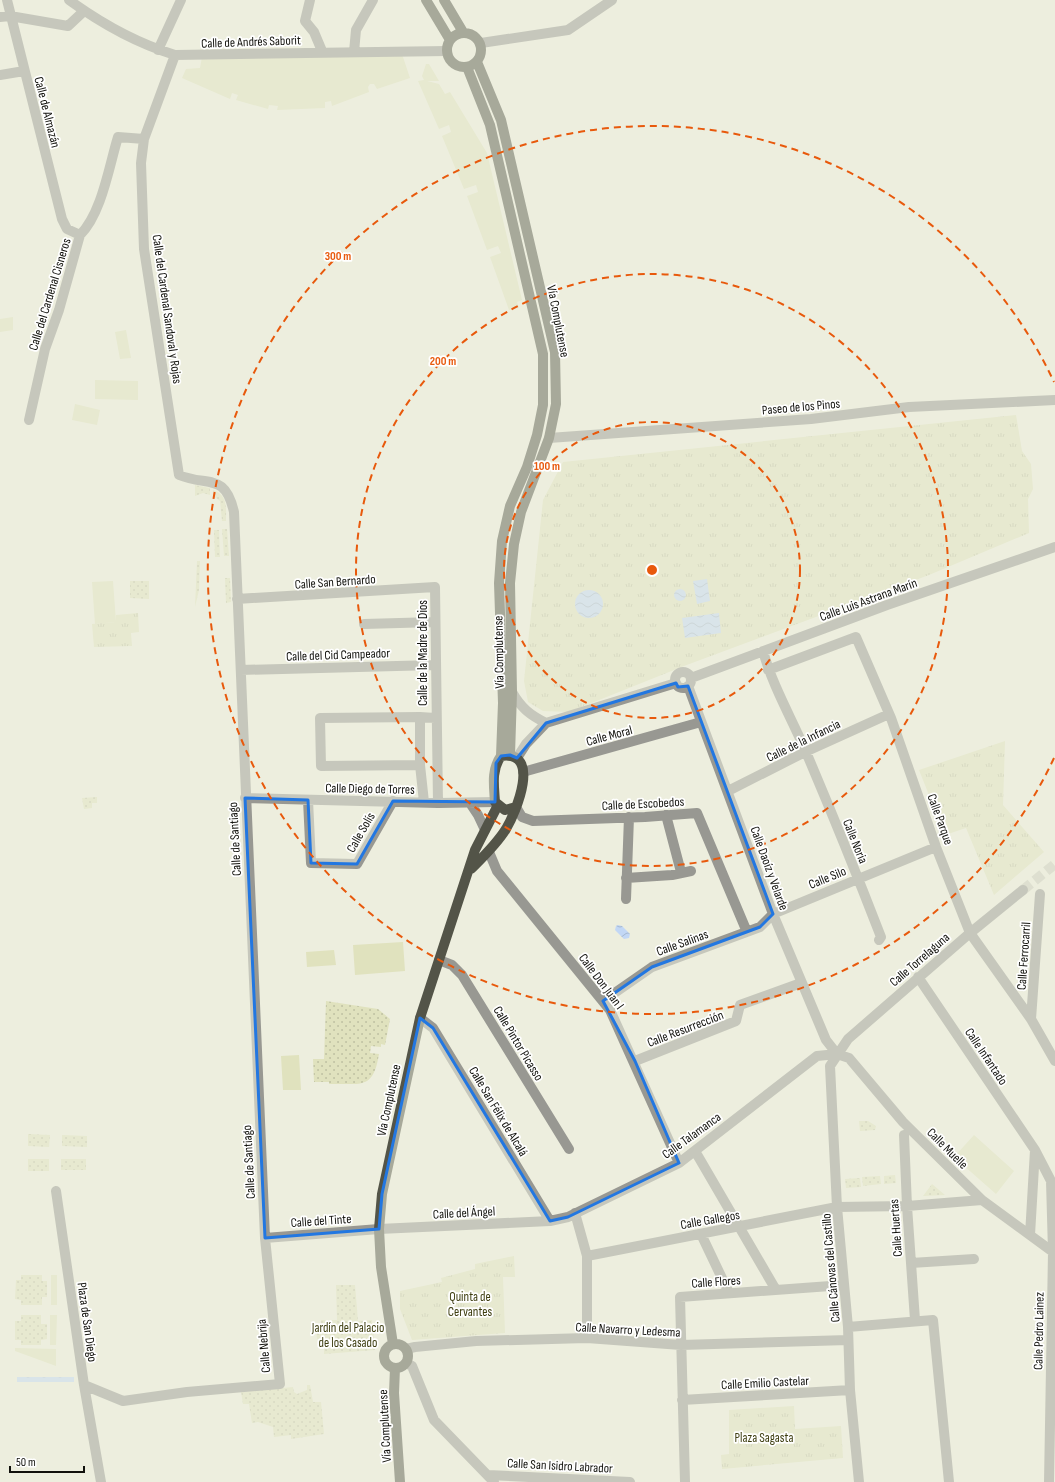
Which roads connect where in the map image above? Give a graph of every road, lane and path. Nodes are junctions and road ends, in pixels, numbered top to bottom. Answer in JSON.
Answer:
{"nodes":[{"id":1,"x":7,"y":0,"type":"edge"},
{"id":2,"x":69,"y":0,"type":"edge"},
{"id":3,"x":181,"y":0,"type":"edge"},
{"id":4,"x":310,"y":0,"type":"edge"},
{"id":5,"x":373,"y":0,"type":"edge"},
{"id":6,"x":426,"y":0,"type":"edge"},
{"id":7,"x":444,"y":0,"type":"edge"},
{"id":8,"x":612,"y":0,"type":"edge"},
{"id":9,"x":84,"y":11,"type":"junction"},
{"id":10,"x":5,"y":17,"type":"edge"},
{"id":11,"x":463,"y":32,"type":"junction"},
{"id":12,"x":450,"y":40,"type":"junction"},
{"id":13,"x":481,"y":43,"type":"junction"},
{"id":14,"x":158,"y":50,"type":"junction"},
{"id":15,"x":447,"y":51,"type":"junction"},
{"id":16,"x":322,"y":52,"type":"junction"},
{"id":17,"x":354,"y":52,"type":"junction"},
{"id":18,"x":174,"y":55,"type":"junction"},
{"id":19,"x":477,"y":62,"type":"junction"},
{"id":20,"x":466,"y":67,"type":"junction"},
{"id":21,"x":24,"y":71,"type":"junction"},
{"id":22,"x":0,"y":75,"type":"edge"},
{"id":23,"x":144,"y":139,"type":"junction"},
{"id":24,"x":80,"y":235,"type":"junction"},
{"id":25,"x":1055,"y":400,"type":"edge"},
{"id":26,"x":29,"y":420,"type":"dead end"},
{"id":27,"x":549,"y":438,"type":"junction"},
{"id":28,"x":179,"y":475,"type":"joint"},
{"id":29,"x":1055,"y":547,"type":"edge"},
{"id":30,"x":435,"y":587,"type":"joint"},
{"id":31,"x":237,"y":599,"type":"junction"},
{"id":32,"x":435,"y":622,"type":"junction"},
{"id":33,"x":364,"y":624,"type":"dead end"},
{"id":34,"x":762,"y":651,"type":"junction"},
{"id":35,"x":435,"y":664,"type":"junction"},
{"id":36,"x":241,"y":670,"type":"junction"},
{"id":37,"x":768,"y":670,"type":"junction"},
{"id":38,"x":690,"y":682,"type":"junction"},
{"id":39,"x":676,"y":683,"type":"junction"},
{"id":40,"x":512,"y":692,"type":"junction"},
{"id":41,"x":889,"y":714,"type":"junction"},
{"id":42,"x":420,"y":717,"type":"junction"},
{"id":43,"x":435,"y":718,"type":"junction"},
{"id":44,"x":702,"y":722,"type":"junction"},
{"id":45,"x":546,"y":723,"type":"junction"},
{"id":46,"x":806,"y":752,"type":"junction"},
{"id":47,"x":509,"y":756,"type":"junction"},
{"id":48,"x":420,"y":765,"type":"junction"},
{"id":49,"x":523,"y":772,"type":"junction"},
{"id":50,"x":728,"y":791,"type":"junction"},
{"id":51,"x":245,"y":798,"type":"junction"},
{"id":52,"x":308,"y":800,"type":"junction"},
{"id":53,"x":393,"y":801,"type":"junction"},
{"id":54,"x":424,"y":802,"type":"junction"},
{"id":55,"x":438,"y":803,"type":"junction"},
{"id":56,"x":470,"y":803,"type":"junction"},
{"id":57,"x":496,"y":804,"type":"junction"},
{"id":58,"x":516,"y":807,"type":"junction"},
{"id":59,"x":666,"y":815,"type":"junction"},
{"id":60,"x":629,"y":817,"type":"junction"},
{"id":61,"x":485,"y":830,"type":"junction"},
{"id":62,"x":936,"y":846,"type":"junction"},
{"id":63,"x":489,"y":852,"type":"junction"},
{"id":64,"x":471,"y":868,"type":"junction"},
{"id":65,"x":692,"y":871,"type":"dead end"},
{"id":66,"x":680,"y":872,"type":"junction"},
{"id":67,"x":626,"y":878,"type":"junction"},
{"id":68,"x":857,"y":879,"type":"junction"},
{"id":69,"x":1023,"y":890,"type":"tunnel mouth"},
{"id":70,"x":1040,"y":894,"type":"dead end"},
{"id":71,"x":626,"y":899,"type":"dead end"},
{"id":72,"x":772,"y":914,"type":"junction"},
{"id":73,"x":747,"y":932,"type":"junction"},
{"id":74,"x":970,"y":933,"type":"junction"},
{"id":75,"x":879,"y":940,"type":"dead end"},
{"id":76,"x":439,"y":960,"type":"junction"},
{"id":77,"x":918,"y":977,"type":"junction"},
{"id":78,"x":801,"y":983,"type":"junction"},
{"id":79,"x":603,"y":1001,"type":"junction"},
{"id":80,"x":420,"y":1018,"type":"junction"},
{"id":81,"x":1031,"y":1019,"type":"junction"},
{"id":82,"x":837,"y":1054,"type":"junction"},
{"id":83,"x":635,"y":1061,"type":"junction"},
{"id":84,"x":1055,"y":1061,"type":"edge"},
{"id":85,"x":904,"y":1135,"type":"dead end"},
{"id":86,"x":568,"y":1149,"type":"dead end"},
{"id":87,"x":1035,"y":1150,"type":"junction"},
{"id":88,"x":695,"y":1151,"type":"junction"},
{"id":89,"x":680,"y":1163,"type":"junction"},
{"id":90,"x":1051,"y":1181,"type":"joint"},
{"id":91,"x":56,"y":1190,"type":"dead end"},
{"id":92,"x":982,"y":1200,"type":"junction"},
{"id":93,"x":907,"y":1206,"type":"junction"},
{"id":94,"x":838,"y":1207,"type":"junction"},
{"id":95,"x":576,"y":1214,"type":"junction"},
{"id":96,"x":550,"y":1221,"type":"junction"},
{"id":97,"x":741,"y":1227,"type":"junction"},
{"id":98,"x":379,"y":1229,"type":"junction"},
{"id":99,"x":701,"y":1234,"type":"junction"},
{"id":100,"x":1030,"y":1235,"type":"junction"},
{"id":101,"x":265,"y":1238,"type":"junction"},
{"id":102,"x":1053,"y":1252,"type":"junction"},
{"id":103,"x":587,"y":1256,"type":"junction"},
{"id":104,"x":974,"y":1259,"type":"dead end"},
{"id":105,"x":911,"y":1264,"type":"junction"},
{"id":106,"x":844,"y":1286,"type":"junction"},
{"id":107,"x":776,"y":1290,"type":"junction"},
{"id":108,"x":728,"y":1293,"type":"junction"},
{"id":109,"x":915,"y":1320,"type":"junction"},
{"id":110,"x":848,"y":1326,"type":"junction"},
{"id":111,"x":587,"y":1338,"type":"junction"},
{"id":112,"x":848,"y":1340,"type":"junction"},
{"id":113,"x":394,"y":1344,"type":"junction"},
{"id":114,"x":680,"y":1345,"type":"junction"},
{"id":115,"x":406,"y":1349,"type":"junction"},
{"id":116,"x":406,"y":1363,"type":"junction"},
{"id":117,"x":395,"y":1368,"type":"junction"},
{"id":118,"x":84,"y":1385,"type":"junction"},
{"id":119,"x":850,"y":1390,"type":"junction"},
{"id":120,"x":682,"y":1400,"type":"junction"},
{"id":121,"x":491,"y":1478,"type":"edge"},
{"id":122,"x":101,"y":1482,"type":"edge"},
{"id":123,"x":400,"y":1482,"type":"edge"},
{"id":124,"x":630,"y":1482,"type":"edge"},
{"id":125,"x":685,"y":1482,"type":"edge"},
{"id":126,"x":859,"y":1482,"type":"edge"},
{"id":127,"x":949,"y":1482,"type":"edge"},
{"id":128,"x":1049,"y":1482,"type":"edge"}],
"edges":[{"from":1,"to":10,"type":"street","name":"Calle de Almazán"},
{"from":2,"to":9,"type":"street","name":"Calle de Andrés Saborit"},
{"from":3,"to":14,"type":"street"},
{"from":4,"to":16,"type":"street"},
{"from":5,"to":17,"type":"street"},
{"from":6,"to":12,"type":"main road"},
{"from":7,"to":11,"type":"main road"},
{"from":8,"to":13,"type":"street"},
{"from":9,"to":10,"type":"street"},
{"from":9,"to":14,"type":"street","name":"Calle de Andrés Saborit"},
{"from":10,"to":21,"type":"street","name":"Calle de Almazán"},
{"from":11,"to":12,"type":"main road"},
{"from":11,"to":13,"type":"main road"},
{"from":12,"to":15,"type":"main road"},
{"from":13,"to":19,"type":"main road"},
{"from":14,"to":18,"type":"street","name":"Calle de Andrés Saborit"},
{"from":15,"to":17,"type":"street","name":"Calle de Andrés Saborit"},
{"from":15,"to":20,"type":"main road"},
{"from":16,"to":17,"type":"street","name":"Calle de Andrés Saborit"},
{"from":16,"to":18,"type":"street","name":"Calle de Andrés Saborit"},
{"from":18,"to":23,"type":"street","name":"Calle del Cardenal Sandoval y Rojas"},
{"from":19,"to":20,"type":"main road"},
{"from":19,"to":27,"type":"main road","name":"Vía Complutense"},
{"from":20,"to":47,"type":"main road","name":"Vía Complutense"},
{"from":21,"to":22,"type":"street"},
{"from":21,"to":24,"type":"street","name":"Calle de Almazán"},
{"from":23,"to":24,"type":"street","name":"Calle del Cardenal Cisneros"},
{"from":23,"to":28,"type":"street","name":"Calle del Cardenal Sandoval y Rojas"},
{"from":24,"to":26,"type":"street","name":"Calle del Cardenal Cisneros"},
{"from":25,"to":27,"type":"street","name":"Paseo de los Pinos"},
{"from":27,"to":40,"type":"main road","name":"Vía Complutense"},
{"from":28,"to":31,"type":"street","name":"Calle de Santiago"},
{"from":29,"to":34,"type":"street","name":"Calle Luis Astrana Marín"},
{"from":30,"to":31,"type":"street","name":"Calle San Bernardo"},
{"from":30,"to":32,"type":"street","name":"Calle de la Madre de Dios"},
{"from":31,"to":36,"type":"street","name":"Calle de Santiago"},
{"from":32,"to":33,"type":"street"},
{"from":32,"to":35,"type":"street","name":"Calle de la Madre de Dios"},
{"from":34,"to":37,"type":"street","name":"Calle Noria"},
{"from":34,"to":38,"type":"street","name":"Calle Luis Astrana Marín"},
{"from":35,"to":36,"type":"street","name":"Calle del Cid Campeador"},
{"from":35,"to":43,"type":"street","name":"Calle de la Madre de Dios"},
{"from":36,"to":51,"type":"street","name":"Calle de Santiago"},
{"from":37,"to":41,"type":"street","name":"Calle Parque"},
{"from":37,"to":46,"type":"street","name":"Calle Noria"},
{"from":38,"to":39,"type":"street"},
{"from":38,"to":39,"type":"street"},
{"from":38,"to":44,"type":"street","name":"Calle Daoíz y Velarde"},
{"from":39,"to":45,"type":"street"},
{"from":40,"to":45,"type":"street"},
{"from":40,"to":47,"type":"main road","name":"Vía Complutense"},
{"from":41,"to":46,"type":"street","name":"Calle de la Infancia"},
{"from":41,"to":62,"type":"street","name":"Calle Parque"},
{"from":42,"to":43,"type":"street","name":"Calle de la Madre de Dios"},
{"from":42,"to":48,"type":"street","name":"Calle de la Madre de Dios"},
{"from":42,"to":48,"type":"street"},
{"from":43,"to":55,"type":"street","name":"Calle de la Madre de Dios"},
{"from":44,"to":49,"type":"street","name":"Calle Moral"},
{"from":44,"to":50,"type":"street","name":"Calle Daoíz y Velarde"},
{"from":45,"to":47,"type":"street"},
{"from":46,"to":50,"type":"street","name":"Calle de la Infancia"},
{"from":46,"to":68,"type":"street","name":"Calle Noria"},
{"from":47,"to":49,"type":"main road"},
{"from":47,"to":57,"type":"main road"},
{"from":48,"to":54,"type":"street","name":"Calle de la Madre de Dios"},
{"from":49,"to":58,"type":"main road","name":"Vía Complutense"},
{"from":50,"to":72,"type":"street","name":"Calle Daoíz y Velarde"},
{"from":51,"to":52,"type":"street","name":"Calle Diego de Torres"},
{"from":51,"to":101,"type":"street","name":"Calle de Santiago"},
{"from":52,"to":53,"type":"street","name":"Calle Diego de Torres"},
{"from":52,"to":53,"type":"street","name":"Calle Solís"},
{"from":53,"to":54,"type":"street","name":"Calle Diego de Torres"},
{"from":54,"to":55,"type":"street","name":"Calle Diego de Torres"},
{"from":55,"to":56,"type":"street","name":"Calle Diego de Torres"},
{"from":56,"to":57,"type":"street","name":"Calle Diego de Torres"},
{"from":56,"to":61,"type":"street"},
{"from":57,"to":58,"type":"main road"},
{"from":57,"to":61,"type":"main road","name":"Vía Complutense"},
{"from":58,"to":60,"type":"street","name":"Calle de Escobedos"},
{"from":58,"to":63,"type":"main road","name":"Vía Complutense"},
{"from":59,"to":60,"type":"street","name":"Calle de Escobedos"},
{"from":59,"to":66,"type":"street"},
{"from":59,"to":73,"type":"street","name":"Calle de Escobedos"},
{"from":60,"to":67,"type":"street"},
{"from":61,"to":64,"type":"main road","name":"Vía Complutense"},
{"from":62,"to":68,"type":"street","name":"Calle Silo"},
{"from":62,"to":74,"type":"street","name":"Calle Parque"},
{"from":63,"to":64,"type":"main road","name":"Vía Complutense"},
{"from":63,"to":79,"type":"street","name":"Calle Don Juan I"},
{"from":64,"to":76,"type":"main road","name":"Vía Complutense"},
{"from":65,"to":66,"type":"street"},
{"from":66,"to":67,"type":"street"},
{"from":67,"to":71,"type":"street"},
{"from":68,"to":72,"type":"street","name":"Calle Silo"},
{"from":68,"to":75,"type":"street","name":"Calle Noria"},
{"from":69,"to":74,"type":"street","name":"Calle Torrelaguna"},
{"from":70,"to":81,"type":"street","name":"Calle Ferrocarril"},
{"from":72,"to":73,"type":"street","name":"Calle Salinas"},
{"from":72,"to":78,"type":"street","name":"Calle Daoíz y Velarde"},
{"from":73,"to":79,"type":"street","name":"Calle Salinas"},
{"from":74,"to":77,"type":"street","name":"Calle Torrelaguna"},
{"from":74,"to":81,"type":"street","name":"Calle Parque"},
{"from":76,"to":80,"type":"main road","name":"Vía Complutense"},
{"from":76,"to":86,"type":"street","name":"Calle Pintor Picasso"},
{"from":77,"to":82,"type":"street","name":"Calle Torrelaguna"},
{"from":77,"to":87,"type":"street","name":"Calle Infantado"},
{"from":78,"to":82,"type":"street","name":"Calle Daoíz y Velarde"},
{"from":78,"to":83,"type":"street","name":"Calle Resurrección"},
{"from":79,"to":83,"type":"street","name":"Calle Don Juan I"},
{"from":80,"to":96,"type":"street","name":"Calle San Félix de Alcalá"},
{"from":80,"to":98,"type":"main road","name":"Vía Complutense"},
{"from":81,"to":84,"type":"street","name":"Calle Parque"},
{"from":82,"to":88,"type":"street","name":"Calle Talamanca"},
{"from":82,"to":92,"type":"street","name":"Calle Muelle"},
{"from":82,"to":94,"type":"street","name":"Calle Cánovas del Castillo"},
{"from":83,"to":89,"type":"street","name":"Calle Don Juan I"},
{"from":85,"to":93,"type":"street","name":"Calle Huertas"},
{"from":87,"to":90,"type":"street","name":"Calle Infantado"},
{"from":87,"to":100,"type":"street"},
{"from":88,"to":89,"type":"street","name":"Calle Talamanca"},
{"from":88,"to":97,"type":"street"},
{"from":89,"to":95,"type":"street","name":"Calle Talamanca"},
{"from":90,"to":102,"type":"street","name":"Calle Pedro Lainez"},
{"from":91,"to":118,"type":"street","name":"Plaza de San Diego"},
{"from":92,"to":93,"type":"street","name":"Calle Gallegos"},
{"from":92,"to":100,"type":"street","name":"Calle Muelle"},
{"from":93,"to":94,"type":"street","name":"Calle Gallegos"},
{"from":93,"to":105,"type":"street","name":"Calle Huertas"},
{"from":94,"to":97,"type":"street","name":"Calle Gallegos"},
{"from":94,"to":106,"type":"street","name":"Calle Cánovas del Castillo"},
{"from":95,"to":96,"type":"street","name":"Calle Talamanca"},
{"from":95,"to":103,"type":"street"},
{"from":96,"to":98,"type":"street","name":"Calle del Ángel"},
{"from":97,"to":99,"type":"street","name":"Calle Gallegos"},
{"from":97,"to":107,"type":"street"},
{"from":98,"to":101,"type":"street","name":"Calle del Tinte"},
{"from":98,"to":113,"type":"main road","name":"Vía Complutense"},
{"from":99,"to":103,"type":"street","name":"Calle Gallegos"},
{"from":99,"to":108,"type":"street"},
{"from":100,"to":102,"type":"street","name":"Calle Muelle"},
{"from":101,"to":118,"type":"street","name":"Calle Nebrija"},
{"from":102,"to":128,"type":"street","name":"Calle Pedro Lainez"},
{"from":103,"to":111,"type":"street"},
{"from":104,"to":105,"type":"street"},
{"from":105,"to":109,"type":"street","name":"Calle Huertas"},
{"from":106,"to":107,"type":"street","name":"Calle Flores"},
{"from":106,"to":110,"type":"street","name":"Calle Cánovas del Castillo"},
{"from":107,"to":108,"type":"street","name":"Calle Flores"},
{"from":108,"to":114,"type":"street","name":"Calle Flores"},
{"from":109,"to":110,"type":"street"},
{"from":109,"to":127,"type":"street"},
{"from":110,"to":112,"type":"street","name":"Calle Cánovas del Castillo"},
{"from":111,"to":114,"type":"street","name":"Calle Navarro y Ledesma"},
{"from":111,"to":115,"type":"street","name":"Calle Navarro y Ledesma"},
{"from":112,"to":114,"type":"street","name":"Calle Navarro y Ledesma"},
{"from":112,"to":119,"type":"street","name":"Calle Cánovas del Castillo"},
{"from":113,"to":115,"type":"main road"},
{"from":113,"to":117,"type":"main road"},
{"from":114,"to":120,"type":"street","name":"Calle Flores"},
{"from":115,"to":116,"type":"main road"},
{"from":116,"to":117,"type":"main road"},
{"from":116,"to":121,"type":"street"},
{"from":117,"to":123,"type":"main road","name":"Vía Complutense"},
{"from":118,"to":122,"type":"street","name":"Plaza de San Diego"},
{"from":119,"to":120,"type":"street","name":"Calle Emilio Castelar"},
{"from":119,"to":126,"type":"street","name":"Calle Cánovas del Castillo"},
{"from":120,"to":125,"type":"street","name":"Calle Flores"},
{"from":121,"to":124,"type":"street","name":"Calle San Isidro Labrador"}]}
